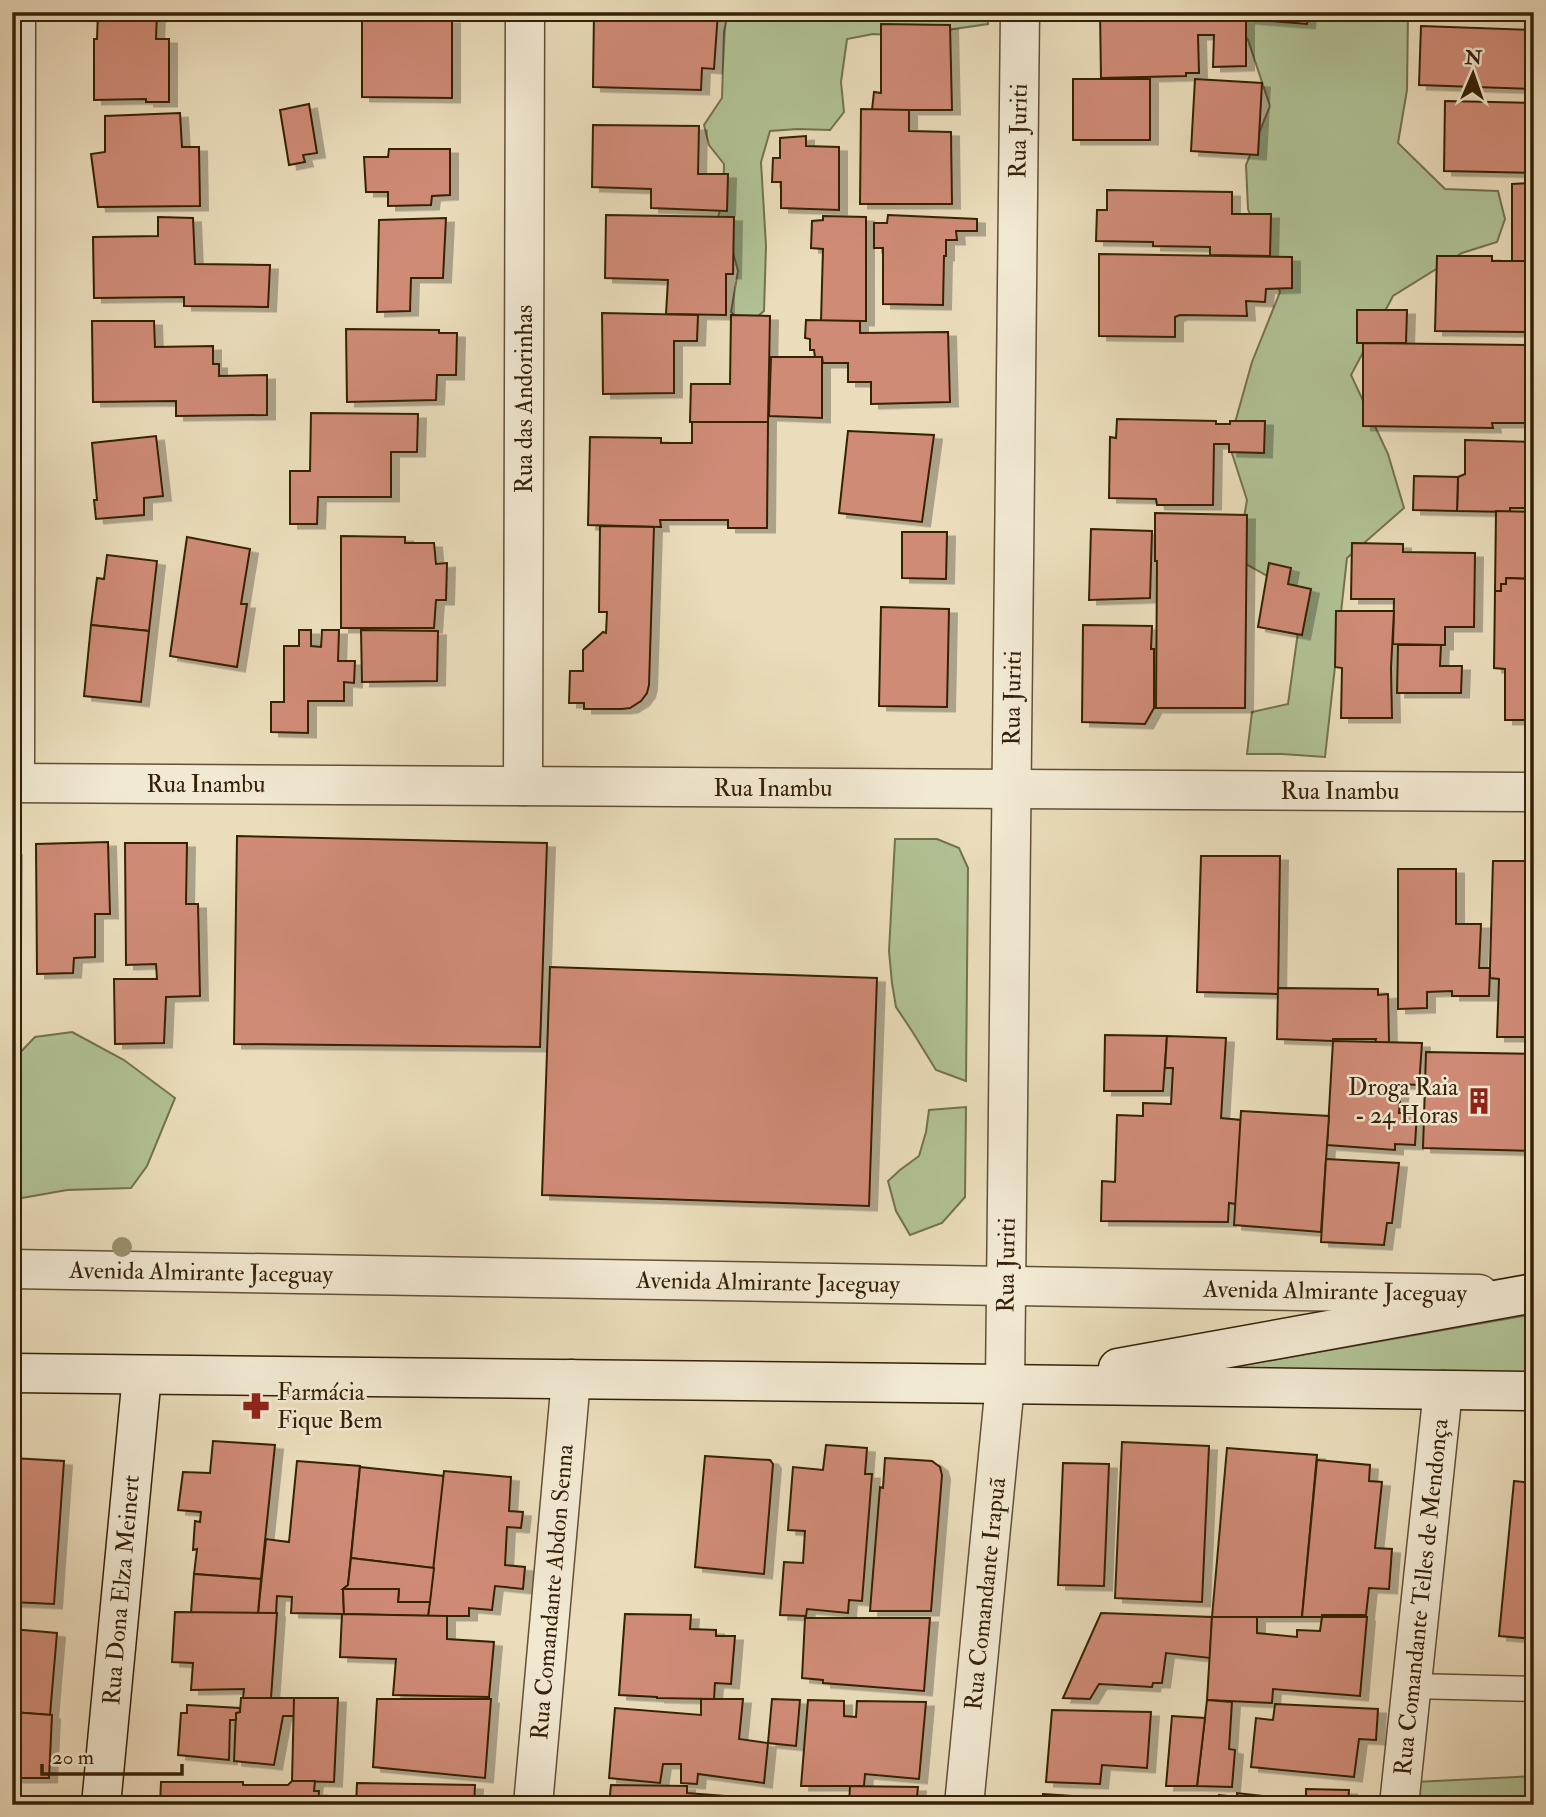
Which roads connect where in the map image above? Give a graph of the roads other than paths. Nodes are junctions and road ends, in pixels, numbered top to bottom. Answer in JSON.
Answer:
{"nodes":[{"id":1,"x":16,"y":12,"type":"edge"},
{"id":2,"x":525,"y":12,"type":"edge"},
{"id":3,"x":1020,"y":12,"type":"edge"},
{"id":4,"x":14,"y":783,"type":"edge"},
{"id":5,"x":523,"y":786,"type":"junction"},
{"id":6,"x":1011,"y":789,"type":"junction"},
{"id":7,"x":1534,"y":792,"type":"edge"},
{"id":8,"x":12,"y":1269,"type":"edge"},
{"id":9,"x":1006,"y":1286,"type":"junction"},
{"id":10,"x":1528,"y":1294,"type":"edge"},
{"id":11,"x":12,"y":1373,"type":"edge"},
{"id":12,"x":142,"y":1375,"type":"junction"},
{"id":13,"x":571,"y":1379,"type":"junction"},
{"id":14,"x":1005,"y":1384,"type":"junction"},
{"id":15,"x":1443,"y":1390,"type":"junction"},
{"id":16,"x":1534,"y":1391,"type":"edge"},
{"id":17,"x":1411,"y":1686,"type":"junction"},
{"id":18,"x":1534,"y":1689,"type":"edge"},
{"id":19,"x":101,"y":1805,"type":"edge"},
{"id":20,"x":533,"y":1805,"type":"edge"},
{"id":21,"x":964,"y":1805,"type":"edge"},
{"id":22,"x":1399,"y":1805,"type":"edge"}],
"edges":[{"from":1,"to":4,"type":"street"},
{"from":2,"to":5,"type":"street","name":"Rua das Andorinhas"},
{"from":3,"to":6,"type":"street","name":"Rua Juriti"},
{"from":4,"to":5,"type":"street","name":"Rua Inambu"},
{"from":5,"to":6,"type":"street","name":"Rua Inambu"},
{"from":6,"to":7,"type":"street","name":"Rua Inambu"},
{"from":6,"to":9,"type":"street","name":"Rua Juriti"},
{"from":8,"to":9,"type":"street","name":"Avenida Almirante Jaceguay"},
{"from":9,"to":10,"type":"street","name":"Avenida Almirante Jaceguay"},
{"from":9,"to":14,"type":"street","name":"Rua Juriti"},
{"from":10,"to":14,"type":"street","name":"Avenida Almirante Jaceguay"},
{"from":11,"to":12,"type":"street","name":"Avenida Almirante Jaceguay"},
{"from":12,"to":13,"type":"street","name":"Avenida Almirante Jaceguay"},
{"from":12,"to":19,"type":"street","name":"Rua Dona Elza Meinert"},
{"from":13,"to":14,"type":"street","name":"Avenida Almirante Jaceguay"},
{"from":13,"to":20,"type":"street","name":"Rua Comandante Abdon Senna"},
{"from":14,"to":15,"type":"street","name":"Avenida Almirante Jaceguay"},
{"from":14,"to":21,"type":"street","name":"Rua Comandante Irapuã"},
{"from":15,"to":16,"type":"street","name":"Avenida Almirante Jaceguay"},
{"from":15,"to":17,"type":"street","name":"Rua Comandante Telles de Mendonça"},
{"from":17,"to":18,"type":"lane"},
{"from":17,"to":22,"type":"street","name":"Rua Comandante Telles de Mendonça"}]}
